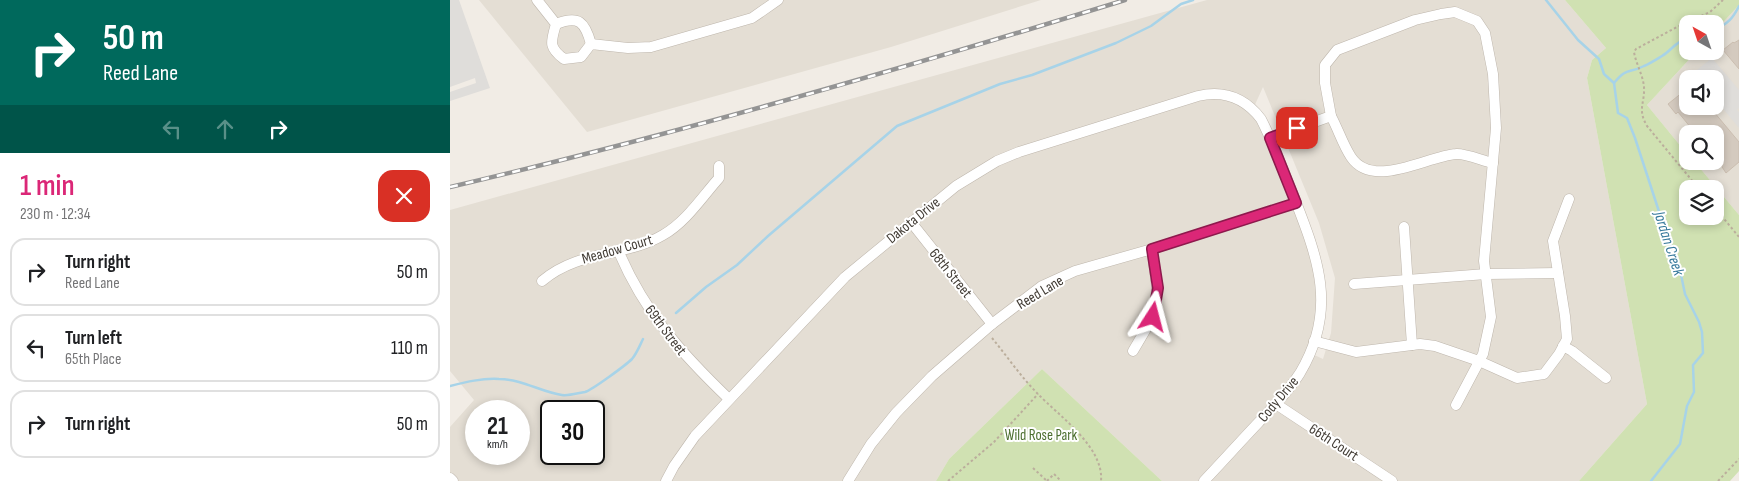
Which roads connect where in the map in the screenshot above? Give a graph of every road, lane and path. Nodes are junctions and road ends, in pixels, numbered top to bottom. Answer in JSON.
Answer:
{"nodes":[{"id":1,"x":537,"y":0,"type":"edge"},
{"id":2,"x":776,"y":0,"type":"edge"},
{"id":3,"x":1723,"y":0,"type":"edge"},
{"id":4,"x":556,"y":24,"type":"junction"},
{"id":5,"x":591,"y":44,"type":"junction"},
{"id":6,"x":1244,"y":102,"type":"joint"},
{"id":7,"x":1331,"y":116,"type":"junction"},
{"id":8,"x":1270,"y":138,"type":"junction"},
{"id":9,"x":1493,"y":164,"type":"junction"},
{"id":10,"x":719,"y":166,"type":"dead end"},
{"id":11,"x":1692,"y":180,"type":"edge"},
{"id":12,"x":1569,"y":199,"type":"dead end"},
{"id":13,"x":1296,"y":203,"type":"junction"},
{"id":14,"x":1724,"y":219,"type":"edge"},
{"id":15,"x":911,"y":222,"type":"junction"},
{"id":16,"x":1404,"y":227,"type":"dead end"},
{"id":17,"x":1739,"y":237,"type":"edge"},
{"id":18,"x":1152,"y":249,"type":"junction"},
{"id":19,"x":618,"y":250,"type":"junction"},
{"id":20,"x":1558,"y":273,"type":"junction"},
{"id":21,"x":1486,"y":274,"type":"junction"},
{"id":22,"x":1408,"y":280,"type":"junction"},
{"id":23,"x":542,"y":281,"type":"dead end"},
{"id":24,"x":1354,"y":284,"type":"dead end"},
{"id":25,"x":992,"y":324,"type":"junction"},
{"id":26,"x":990,"y":336,"type":"dead end"},
{"id":27,"x":1314,"y":341,"type":"junction"},
{"id":28,"x":1412,"y":345,"type":"junction"},
{"id":29,"x":1563,"y":346,"type":"junction"},
{"id":30,"x":1133,"y":351,"type":"dead end"},
{"id":31,"x":1479,"y":361,"type":"junction"},
{"id":32,"x":1606,"y":378,"type":"dead end"},
{"id":33,"x":1038,"y":394,"type":"junction"},
{"id":34,"x":729,"y":400,"type":"junction"},
{"id":35,"x":1276,"y":404,"type":"junction"},
{"id":36,"x":1456,"y":405,"type":"dead end"},
{"id":37,"x":1739,"y":459,"type":"edge"},
{"id":38,"x":1033,"y":468,"type":"dead end"},
{"id":39,"x":450,"y":478,"type":"edge"},
{"id":40,"x":453,"y":481,"type":"edge"},
{"id":41,"x":666,"y":481,"type":"edge"},
{"id":42,"x":848,"y":481,"type":"edge"},
{"id":43,"x":948,"y":481,"type":"edge"},
{"id":44,"x":1047,"y":481,"type":"edge"},
{"id":45,"x":1061,"y":481,"type":"edge"},
{"id":46,"x":1101,"y":481,"type":"edge"},
{"id":47,"x":1204,"y":481,"type":"edge"},
{"id":48,"x":1392,"y":481,"type":"edge"},
{"id":49,"x":1718,"y":481,"type":"edge"}],
"edges":[{"from":1,"to":4,"type":"street"},
{"from":2,"to":5,"type":"street"},
{"from":3,"to":11,"type":"path"},
{"from":4,"to":5,"type":"street"},
{"from":4,"to":5,"type":"street"},
{"from":6,"to":8,"type":"street","name":"Cody Drive"},
{"from":6,"to":15,"type":"street","name":"Dakota Drive"},
{"from":7,"to":8,"type":"street"},
{"from":7,"to":9,"type":"street"},
{"from":7,"to":9,"type":"street"},
{"from":8,"to":13,"type":"street","name":"Cody Drive"},
{"from":9,"to":21,"type":"street"},
{"from":10,"to":19,"type":"street","name":"Meadow Court"},
{"from":12,"to":20,"type":"street"},
{"from":13,"to":18,"type":"street","name":"Reed Lane"},
{"from":13,"to":27,"type":"street","name":"Cody Drive"},
{"from":14,"to":17,"type":"path"},
{"from":15,"to":25,"type":"street","name":"68th Street"},
{"from":15,"to":34,"type":"street","name":"Dakota Drive"},
{"from":16,"to":22,"type":"street"},
{"from":18,"to":25,"type":"street","name":"Reed Lane"},
{"from":18,"to":30,"type":"street"},
{"from":19,"to":23,"type":"street","name":"Meadow Court"},
{"from":19,"to":34,"type":"street","name":"69th Street"},
{"from":20,"to":21,"type":"street"},
{"from":20,"to":29,"type":"street"},
{"from":21,"to":22,"type":"street"},
{"from":21,"to":31,"type":"street"},
{"from":22,"to":24,"type":"street"},
{"from":22,"to":28,"type":"street"},
{"from":25,"to":42,"type":"street","name":"Reed Lane"},
{"from":26,"to":33,"type":"path"},
{"from":27,"to":28,"type":"street"},
{"from":27,"to":35,"type":"street","name":"Cody Drive"},
{"from":28,"to":31,"type":"street"},
{"from":29,"to":31,"type":"street"},
{"from":29,"to":32,"type":"street"},
{"from":31,"to":36,"type":"street"},
{"from":33,"to":43,"type":"path"},
{"from":33,"to":46,"type":"path"},
{"from":34,"to":41,"type":"street","name":"Dakota Drive"},
{"from":35,"to":47,"type":"street","name":"Cody Drive"},
{"from":35,"to":48,"type":"street","name":"66th Court"},
{"from":37,"to":49,"type":"path"},
{"from":38,"to":44,"type":"path"},
{"from":39,"to":40,"type":"street"},
{"from":44,"to":45,"type":"path"}]}
